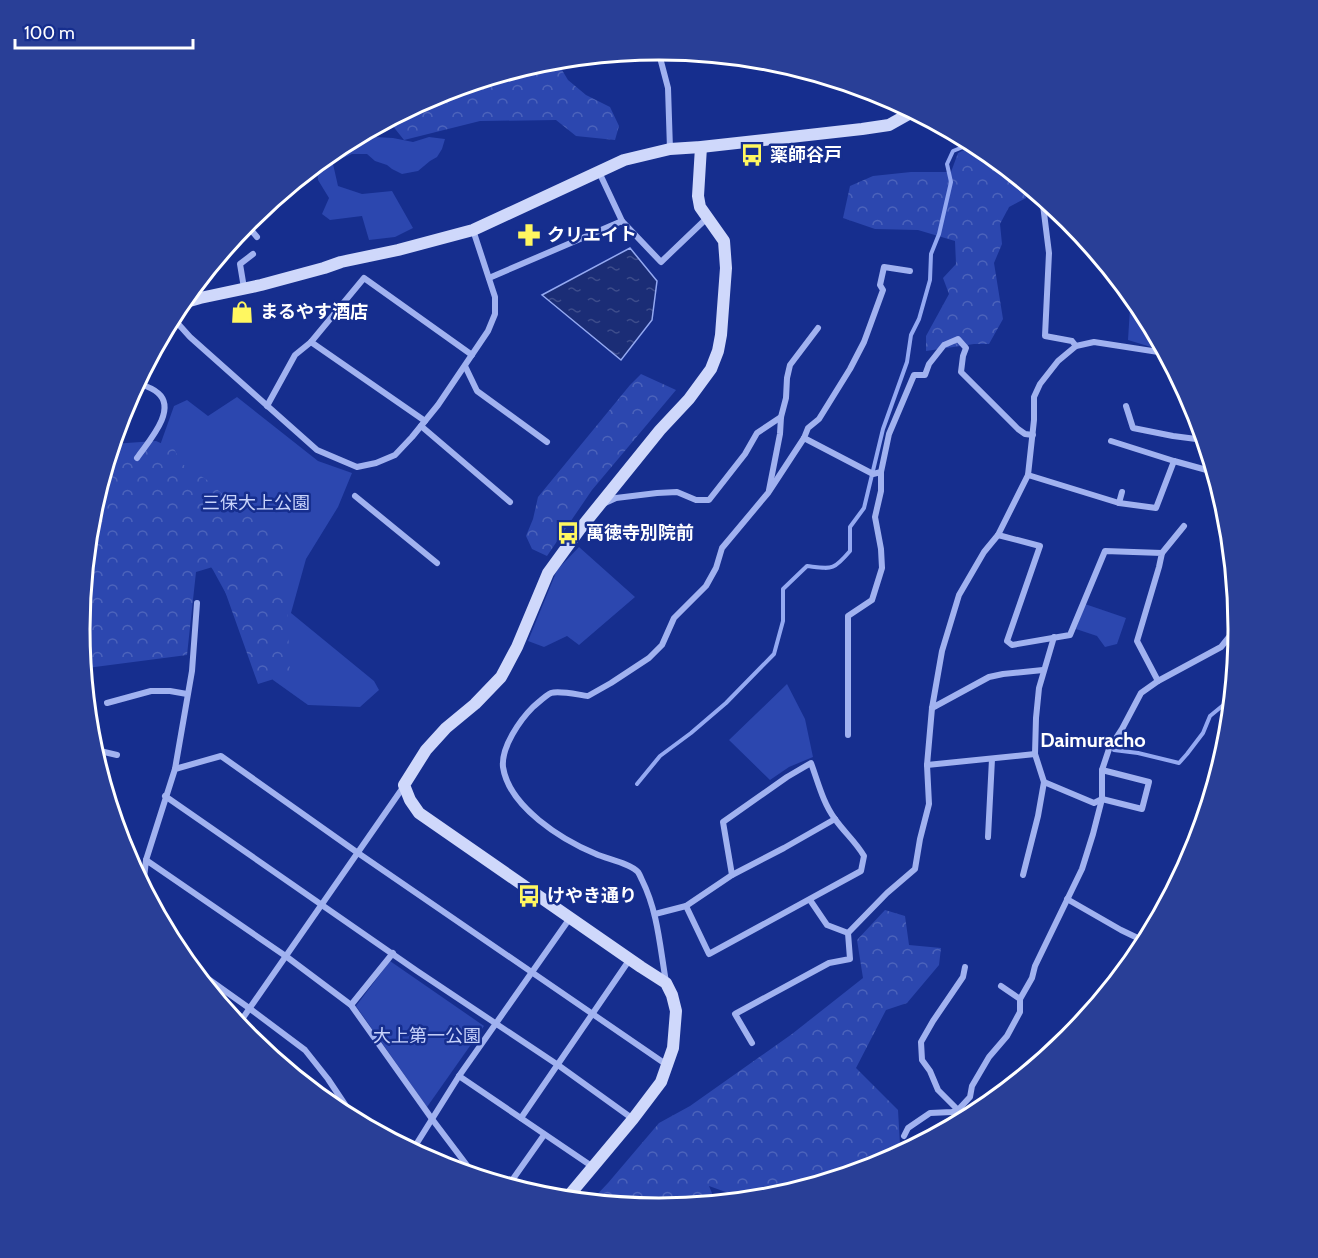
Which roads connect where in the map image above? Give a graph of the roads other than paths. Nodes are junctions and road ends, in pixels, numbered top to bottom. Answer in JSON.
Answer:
{"nodes":[{"id":1,"x":661,"y":60,"type":"edge"},
{"id":2,"x":905,"y":116,"type":"edge"},
{"id":3,"x":701,"y":147,"type":"junction"},
{"id":4,"x":670,"y":149,"type":"junction"},
{"id":5,"x":598,"y":171,"type":"junction"},
{"id":6,"x":1044,"y":210,"type":"edge"},
{"id":7,"x":707,"y":218,"type":"junction"},
{"id":8,"x":622,"y":221,"type":"junction"},
{"id":9,"x":473,"y":230,"type":"junction"},
{"id":10,"x":252,"y":232,"type":"edge"},
{"id":11,"x":257,"y":237,"type":"dead end"},
{"id":12,"x":253,"y":254,"type":"dead end"},
{"id":13,"x":910,"y":270,"type":"dead end"},
{"id":14,"x":489,"y":278,"type":"junction"},
{"id":15,"x":244,"y":289,"type":"junction"},
{"id":16,"x":195,"y":300,"type":"edge"},
{"id":17,"x":179,"y":324,"type":"edge"},
{"id":18,"x":818,"y":328,"type":"dead end"},
{"id":19,"x":311,"y":342,"type":"junction"},
{"id":20,"x":1076,"y":346,"type":"junction"},
{"id":21,"x":1156,"y":352,"type":"edge"},
{"id":22,"x":472,"y":355,"type":"junction"},
{"id":23,"x":465,"y":366,"type":"junction"},
{"id":24,"x":145,"y":386,"type":"edge"},
{"id":25,"x":267,"y":406,"type":"junction"},
{"id":26,"x":1126,"y":406,"type":"dead end"},
{"id":27,"x":781,"y":417,"type":"junction"},
{"id":28,"x":423,"y":424,"type":"junction"},
{"id":29,"x":1033,"y":435,"type":"junction"},
{"id":30,"x":804,"y":438,"type":"junction"},
{"id":31,"x":1195,"y":439,"type":"edge"},
{"id":32,"x":1112,"y":441,"type":"dead end"},
{"id":33,"x":547,"y":442,"type":"dead end"},
{"id":34,"x":137,"y":458,"type":"dead end"},
{"id":35,"x":1174,"y":461,"type":"junction"},
{"id":36,"x":1205,"y":470,"type":"edge"},
{"id":37,"x":881,"y":472,"type":"junction"},
{"id":38,"x":1028,"y":475,"type":"junction"},
{"id":39,"x":1122,"y":492,"type":"dead end"},
{"id":40,"x":768,"y":493,"type":"junction"},
{"id":41,"x":355,"y":496,"type":"dead end"},
{"id":42,"x":510,"y":502,"type":"dead end"},
{"id":43,"x":601,"y":504,"type":"junction"},
{"id":44,"x":1119,"y":504,"type":"junction"},
{"id":45,"x":1184,"y":526,"type":"dead end"},
{"id":46,"x":998,"y":535,"type":"junction"},
{"id":47,"x":1162,"y":553,"type":"junction"},
{"id":48,"x":437,"y":563,"type":"dead end"},
{"id":49,"x":197,"y":603,"type":"dead end"},
{"id":50,"x":1054,"y":637,"type":"junction"},
{"id":51,"x":1228,"y":639,"type":"edge"},
{"id":52,"x":1043,"y":669,"type":"junction"},
{"id":53,"x":1158,"y":681,"type":"junction"},
{"id":54,"x":187,"y":694,"type":"junction"},
{"id":55,"x":107,"y":703,"type":"dead end"},
{"id":56,"x":932,"y":708,"type":"junction"},
{"id":57,"x":848,"y":735,"type":"dead end"},
{"id":58,"x":104,"y":752,"type":"edge"},
{"id":59,"x":1035,"y":754,"type":"junction"},
{"id":60,"x":117,"y":755,"type":"dead end"},
{"id":61,"x":992,"y":759,"type":"junction"},
{"id":62,"x":927,"y":765,"type":"junction"},
{"id":63,"x":175,"y":769,"type":"junction"},
{"id":64,"x":1102,"y":770,"type":"junction"},
{"id":65,"x":1044,"y":782,"type":"junction"},
{"id":66,"x":404,"y":785,"type":"junction"},
{"id":67,"x":165,"y":796,"type":"junction"},
{"id":68,"x":1102,"y":799,"type":"junction"},
{"id":69,"x":835,"y":819,"type":"junction"},
{"id":70,"x":988,"y":837,"type":"dead end"},
{"id":71,"x":358,"y":853,"type":"junction"},
{"id":72,"x":146,"y":860,"type":"junction"},
{"id":73,"x":145,"y":872,"type":"edge"},
{"id":74,"x":732,"y":874,"type":"junction"},
{"id":75,"x":1023,"y":875,"type":"dead end"},
{"id":76,"x":1067,"y":899,"type":"junction"},
{"id":77,"x":810,"y":900,"type":"junction"},
{"id":78,"x":322,"y":904,"type":"junction"},
{"id":79,"x":686,"y":906,"type":"junction"},
{"id":80,"x":655,"y":914,"type":"junction"},
{"id":81,"x":570,"y":918,"type":"junction"},
{"id":82,"x":848,"y":933,"type":"junction"},
{"id":83,"x":1137,"y":938,"type":"edge"},
{"id":84,"x":393,"y":953,"type":"junction"},
{"id":85,"x":287,"y":957,"type":"junction"},
{"id":86,"x":630,"y":959,"type":"junction"},
{"id":87,"x":965,"y":967,"type":"dead end"},
{"id":88,"x":533,"y":972,"type":"junction"},
{"id":89,"x":666,"y":983,"type":"junction"},
{"id":90,"x":1001,"y":986,"type":"dead end"},
{"id":91,"x":219,"y":989,"type":"edge"},
{"id":92,"x":1020,"y":999,"type":"junction"},
{"id":93,"x":351,"y":1005,"type":"junction"},
{"id":94,"x":249,"y":1008,"type":"junction"},
{"id":95,"x":592,"y":1013,"type":"junction"},
{"id":96,"x":243,"y":1017,"type":"edge"},
{"id":97,"x":495,"y":1023,"type":"junction"},
{"id":98,"x":752,"y":1043,"type":"dead end"},
{"id":99,"x":558,"y":1065,"type":"junction"},
{"id":100,"x":667,"y":1065,"type":"junction"},
{"id":101,"x":459,"y":1076,"type":"junction"},
{"id":102,"x":344,"y":1102,"type":"edge"},
{"id":103,"x":958,"y":1110,"type":"junction"},
{"id":104,"x":521,"y":1118,"type":"junction"},
{"id":105,"x":432,"y":1119,"type":"junction"},
{"id":106,"x":633,"y":1119,"type":"junction"},
{"id":107,"x":544,"y":1135,"type":"junction"},
{"id":108,"x":904,"y":1136,"type":"dead end"},
{"id":109,"x":417,"y":1144,"type":"edge"},
{"id":110,"x":466,"y":1164,"type":"edge"},
{"id":111,"x":593,"y":1167,"type":"junction"},
{"id":112,"x":513,"y":1179,"type":"edge"},
{"id":113,"x":573,"y":1191,"type":"edge"}],
"edges":[{"from":1,"to":4,"type":"street"},
{"from":2,"to":3,"type":"street"},
{"from":3,"to":4,"type":"street"},
{"from":3,"to":7,"type":"street"},
{"from":4,"to":5,"type":"street"},
{"from":5,"to":8,"type":"street"},
{"from":5,"to":9,"type":"street"},
{"from":6,"to":20,"type":"street"},
{"from":7,"to":8,"type":"street"},
{"from":7,"to":43,"type":"street"},
{"from":8,"to":14,"type":"street"},
{"from":9,"to":14,"type":"street"},
{"from":9,"to":15,"type":"street"},
{"from":10,"to":11,"type":"street"},
{"from":12,"to":15,"type":"street"},
{"from":13,"to":30,"type":"street"},
{"from":14,"to":22,"type":"street"},
{"from":15,"to":16,"type":"street"},
{"from":17,"to":25,"type":"street"},
{"from":18,"to":27,"type":"street"},
{"from":19,"to":22,"type":"street"},
{"from":19,"to":25,"type":"street"},
{"from":19,"to":28,"type":"street"},
{"from":20,"to":21,"type":"street"},
{"from":20,"to":29,"type":"street"},
{"from":22,"to":23,"type":"street"},
{"from":23,"to":28,"type":"street"},
{"from":23,"to":33,"type":"street"},
{"from":24,"to":34,"type":"street"},
{"from":25,"to":28,"type":"street"},
{"from":26,"to":31,"type":"street"},
{"from":27,"to":40,"type":"street"},
{"from":27,"to":43,"type":"street"},
{"from":28,"to":42,"type":"street"},
{"from":29,"to":37,"type":"street"},
{"from":29,"to":38,"type":"street"},
{"from":30,"to":37,"type":"street"},
{"from":30,"to":40,"type":"street"},
{"from":32,"to":35,"type":"street"},
{"from":35,"to":36,"type":"street"},
{"from":35,"to":44,"type":"street"},
{"from":37,"to":57,"type":"street"},
{"from":38,"to":44,"type":"street"},
{"from":38,"to":46,"type":"street"},
{"from":39,"to":44,"type":"street"},
{"from":40,"to":80,"type":"street"},
{"from":41,"to":48,"type":"street"},
{"from":43,"to":66,"type":"street"},
{"from":45,"to":47,"type":"street"},
{"from":46,"to":50,"type":"street"},
{"from":46,"to":56,"type":"street"},
{"from":47,"to":50,"type":"street"},
{"from":47,"to":53,"type":"street"},
{"from":49,"to":54,"type":"street"},
{"from":50,"to":52,"type":"street"},
{"from":51,"to":53,"type":"street"},
{"from":52,"to":56,"type":"street"},
{"from":52,"to":59,"type":"street"},
{"from":53,"to":64,"type":"street"},
{"from":54,"to":55,"type":"street"},
{"from":54,"to":63,"type":"street"},
{"from":56,"to":62,"type":"street"},
{"from":58,"to":60,"type":"street"},
{"from":59,"to":61,"type":"street"},
{"from":59,"to":65,"type":"street"},
{"from":61,"to":62,"type":"street"},
{"from":61,"to":70,"type":"street"},
{"from":62,"to":82,"type":"street"},
{"from":63,"to":67,"type":"street"},
{"from":63,"to":71,"type":"street"},
{"from":64,"to":68,"type":"street"},
{"from":64,"to":68,"type":"street"},
{"from":65,"to":68,"type":"street"},
{"from":65,"to":75,"type":"street"},
{"from":66,"to":71,"type":"street"},
{"from":66,"to":81,"type":"street"},
{"from":67,"to":72,"type":"street"},
{"from":67,"to":78,"type":"street"},
{"from":68,"to":76,"type":"street"},
{"from":69,"to":74,"type":"street"},
{"from":69,"to":74,"type":"street"},
{"from":69,"to":77,"type":"street"},
{"from":71,"to":78,"type":"street"},
{"from":71,"to":88,"type":"street"},
{"from":72,"to":73,"type":"street"},
{"from":72,"to":85,"type":"street"},
{"from":74,"to":79,"type":"street"},
{"from":76,"to":83,"type":"street"},
{"from":76,"to":92,"type":"street"},
{"from":77,"to":79,"type":"street"},
{"from":77,"to":82,"type":"street"},
{"from":78,"to":84,"type":"street"},
{"from":78,"to":85,"type":"street"},
{"from":79,"to":80,"type":"street"},
{"from":80,"to":89,"type":"street"},
{"from":81,"to":86,"type":"street"},
{"from":81,"to":88,"type":"street"},
{"from":82,"to":98,"type":"street"},
{"from":84,"to":93,"type":"street"},
{"from":84,"to":97,"type":"street"},
{"from":85,"to":93,"type":"street"},
{"from":85,"to":94,"type":"street"},
{"from":86,"to":89,"type":"street"},
{"from":86,"to":95,"type":"street"},
{"from":87,"to":103,"type":"street"},
{"from":88,"to":95,"type":"street"},
{"from":88,"to":97,"type":"street"},
{"from":89,"to":100,"type":"street"},
{"from":90,"to":92,"type":"street"},
{"from":91,"to":94,"type":"street"},
{"from":92,"to":103,"type":"street"},
{"from":93,"to":105,"type":"street"},
{"from":94,"to":96,"type":"street"},
{"from":94,"to":102,"type":"street"},
{"from":95,"to":99,"type":"street"},
{"from":95,"to":100,"type":"street"},
{"from":97,"to":99,"type":"street"},
{"from":97,"to":101,"type":"street"},
{"from":99,"to":104,"type":"street"},
{"from":99,"to":106,"type":"street"},
{"from":100,"to":106,"type":"street"},
{"from":101,"to":104,"type":"street"},
{"from":101,"to":105,"type":"street"},
{"from":103,"to":108,"type":"street"},
{"from":104,"to":107,"type":"street"},
{"from":105,"to":109,"type":"street"},
{"from":105,"to":110,"type":"street"},
{"from":106,"to":111,"type":"street"},
{"from":107,"to":111,"type":"street"},
{"from":107,"to":112,"type":"street"},
{"from":111,"to":113,"type":"street"}]}
